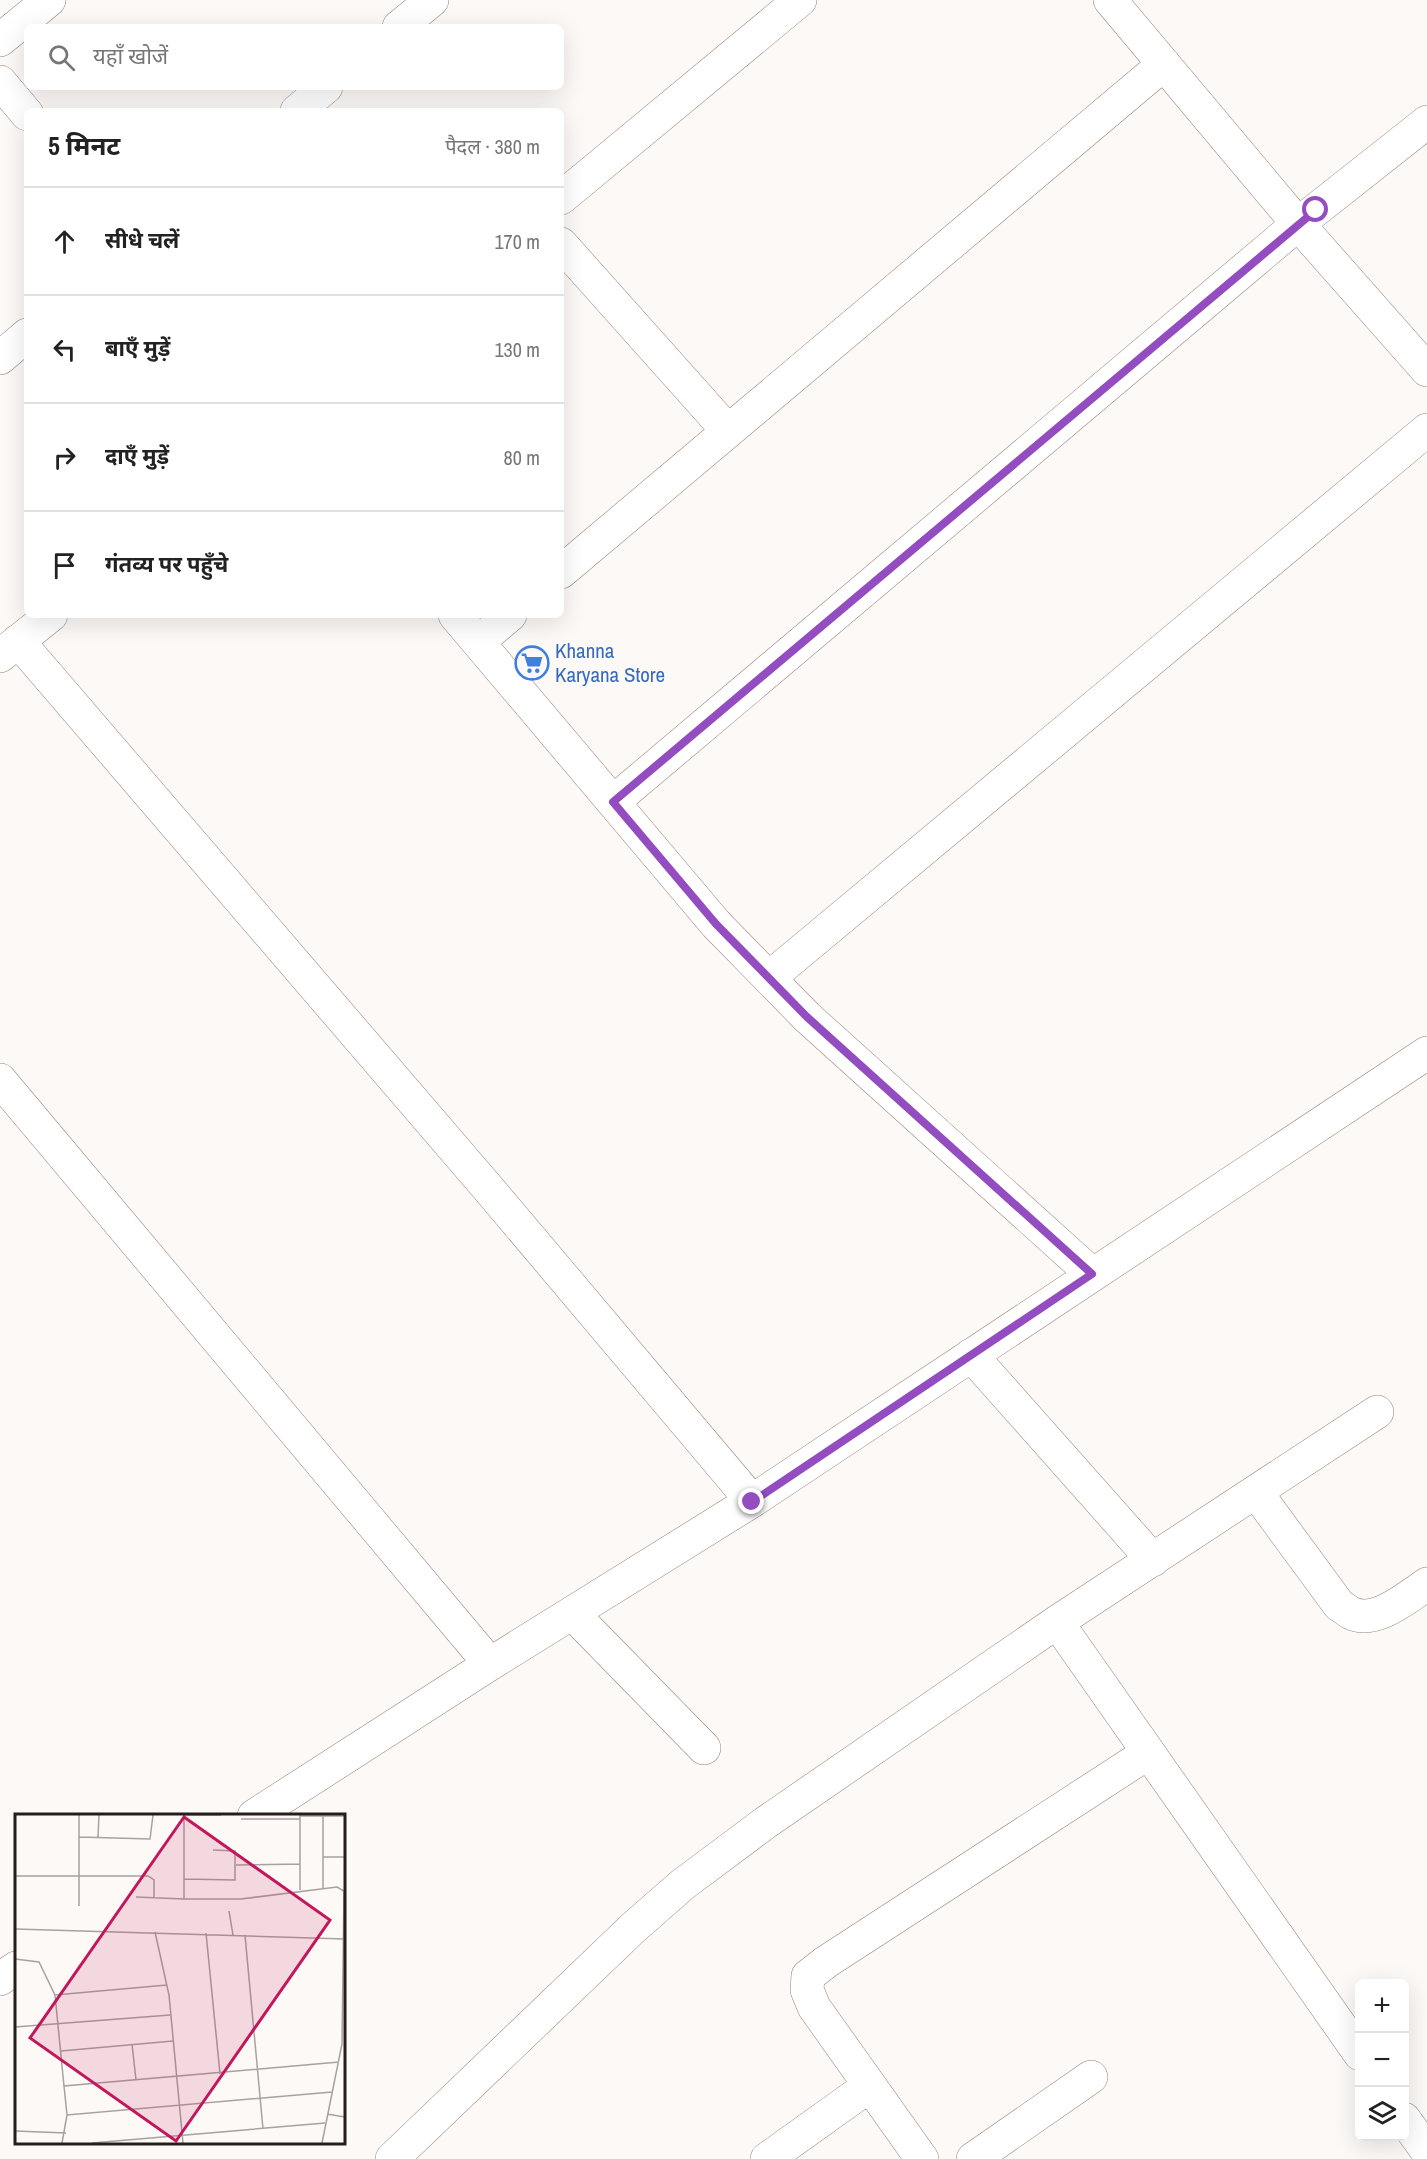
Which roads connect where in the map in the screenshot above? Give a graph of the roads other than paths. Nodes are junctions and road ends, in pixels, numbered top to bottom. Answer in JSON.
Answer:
{"nodes":[{"id":1,"x":49,"y":0,"type":"edge"},
{"id":2,"x":432,"y":0,"type":"edge"},
{"id":3,"x":800,"y":0,"type":"edge"},
{"id":4,"x":1110,"y":0,"type":"edge"},
{"id":5,"x":403,"y":24,"type":"edge"},
{"id":6,"x":0,"y":40,"type":"edge"},
{"id":7,"x":1164,"y":64,"type":"junction"},
{"id":8,"x":0,"y":82,"type":"edge"},
{"id":9,"x":322,"y":90,"type":"edge"},
{"id":10,"x":301,"y":108,"type":"edge"},
{"id":11,"x":24,"y":110,"type":"edge"},
{"id":12,"x":1427,"y":122,"type":"edge"},
{"id":13,"x":564,"y":196,"type":"edge"},
{"id":14,"x":1298,"y":224,"type":"junction"},
{"id":15,"x":564,"y":247,"type":"edge"},
{"id":16,"x":24,"y":338,"type":"edge"},
{"id":17,"x":0,"y":358,"type":"edge"},
{"id":18,"x":1427,"y":370,"type":"edge"},
{"id":19,"x":1427,"y":430,"type":"edge"},
{"id":20,"x":728,"y":431,"type":"junction"},
{"id":21,"x":564,"y":569,"type":"edge"},
{"id":22,"x":47,"y":618,"type":"edge"},
{"id":23,"x":458,"y":618,"type":"edge"},
{"id":24,"x":506,"y":618,"type":"edge"},
{"id":25,"x":478,"y":642,"type":"junction"},
{"id":26,"x":9,"y":649,"type":"edge"},
{"id":27,"x":613,"y":802,"type":"junction"},
{"id":28,"x":769,"y":978,"type":"junction"},
{"id":29,"x":1427,"y":1053,"type":"edge"},
{"id":30,"x":0,"y":1080,"type":"edge"},
{"id":31,"x":1092,"y":1274,"type":"junction"},
{"id":32,"x":971,"y":1355,"type":"junction"},
{"id":33,"x":1377,"y":1412,"type":"dead end"},
{"id":34,"x":1256,"y":1492,"type":"junction"},
{"id":35,"x":752,"y":1502,"type":"junction"},
{"id":36,"x":1152,"y":1560,"type":"junction"},
{"id":37,"x":1427,"y":1584,"type":"edge"},
{"id":38,"x":572,"y":1613,"type":"junction"},
{"id":39,"x":1057,"y":1622,"type":"junction"},
{"id":40,"x":490,"y":1664,"type":"junction"},
{"id":41,"x":705,"y":1748,"type":"dead end"},
{"id":42,"x":1148,"y":1753,"type":"junction"},
{"id":43,"x":256,"y":1814,"type":"edge"},
{"id":44,"x":15,"y":1969,"type":"edge"},
{"id":45,"x":0,"y":1979,"type":"edge"},
{"id":46,"x":1355,"y":2048,"type":"edge"},
{"id":47,"x":1090,"y":2077,"type":"dead end"},
{"id":48,"x":869,"y":2086,"type":"junction"},
{"id":49,"x":1409,"y":2125,"type":"edge"},
{"id":50,"x":1427,"y":2151,"type":"edge"},
{"id":51,"x":392,"y":2159,"type":"edge"},
{"id":52,"x":767,"y":2159,"type":"edge"},
{"id":53,"x":922,"y":2159,"type":"edge"},
{"id":54,"x":973,"y":2159,"type":"edge"}],
"edges":[{"from":1,"to":6,"type":"street"},
{"from":2,"to":5,"type":"street"},
{"from":3,"to":13,"type":"street"},
{"from":4,"to":7,"type":"street"},
{"from":7,"to":14,"type":"street"},
{"from":7,"to":20,"type":"street"},
{"from":8,"to":11,"type":"street"},
{"from":9,"to":10,"type":"street"},
{"from":12,"to":14,"type":"street"},
{"from":14,"to":18,"type":"street"},
{"from":14,"to":27,"type":"street"},
{"from":15,"to":20,"type":"street"},
{"from":16,"to":17,"type":"street"},
{"from":19,"to":28,"type":"street"},
{"from":20,"to":21,"type":"street"},
{"from":22,"to":26,"type":"street"},
{"from":23,"to":25,"type":"street"},
{"from":24,"to":25,"type":"street"},
{"from":25,"to":27,"type":"street"},
{"from":26,"to":35,"type":"street"},
{"from":27,"to":28,"type":"street"},
{"from":28,"to":31,"type":"street"},
{"from":29,"to":31,"type":"street"},
{"from":30,"to":40,"type":"street"},
{"from":31,"to":32,"type":"street"},
{"from":32,"to":35,"type":"street"},
{"from":32,"to":36,"type":"street"},
{"from":33,"to":34,"type":"street"},
{"from":34,"to":36,"type":"street"},
{"from":34,"to":37,"type":"street"},
{"from":35,"to":38,"type":"street"},
{"from":36,"to":39,"type":"street"},
{"from":38,"to":40,"type":"street"},
{"from":38,"to":41,"type":"street"},
{"from":39,"to":42,"type":"street"},
{"from":39,"to":51,"type":"street"},
{"from":40,"to":43,"type":"street"},
{"from":42,"to":46,"type":"street"},
{"from":42,"to":48,"type":"street"},
{"from":44,"to":45,"type":"street"},
{"from":47,"to":54,"type":"street"},
{"from":48,"to":52,"type":"street"},
{"from":48,"to":53,"type":"street"},
{"from":49,"to":50,"type":"street"}]}
